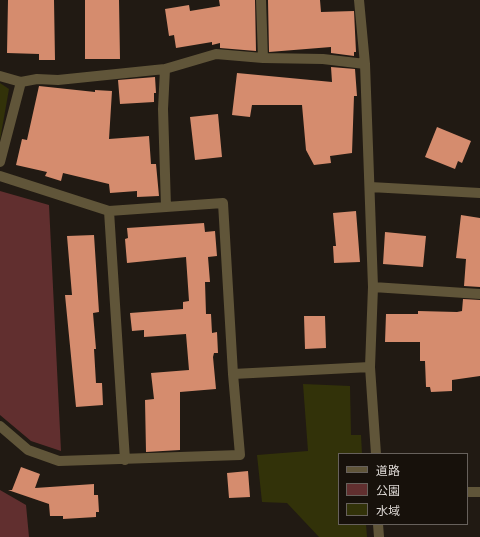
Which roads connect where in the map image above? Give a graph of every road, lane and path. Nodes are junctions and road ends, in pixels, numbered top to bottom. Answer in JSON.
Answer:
{"nodes":[{"id":1,"x":261,"y":0,"type":"edge"},
{"id":2,"x":360,"y":0,"type":"edge"},
{"id":3,"x":263,"y":58,"type":"junction"},
{"id":4,"x":365,"y":64,"type":"junction"},
{"id":5,"x":165,"y":69,"type":"junction"},
{"id":6,"x":0,"y":76,"type":"edge"},
{"id":7,"x":21,"y":82,"type":"junction"},
{"id":8,"x":0,"y":162,"type":"edge"},
{"id":9,"x":0,"y":176,"type":"edge"},
{"id":10,"x":370,"y":188,"type":"junction"},
{"id":11,"x":480,"y":192,"type":"edge"},
{"id":12,"x":166,"y":207,"type":"junction"},
{"id":13,"x":109,"y":211,"type":"junction"},
{"id":14,"x":373,"y":287,"type":"junction"},
{"id":15,"x":480,"y":294,"type":"edge"},
{"id":16,"x":370,"y":367,"type":"junction"},
{"id":17,"x":233,"y":374,"type":"junction"},
{"id":18,"x":0,"y":426,"type":"edge"},
{"id":19,"x":376,"y":453,"type":"edge"},
{"id":20,"x":125,"y":460,"type":"junction"},
{"id":21,"x":468,"y":492,"type":"edge"},
{"id":22,"x":480,"y":492,"type":"edge"},
{"id":23,"x":378,"y":525,"type":"edge"},
{"id":24,"x":378,"y":537,"type":"edge"}],
"edges":[{"from":1,"to":3,"type":"street"},
{"from":2,"to":4,"type":"street"},
{"from":3,"to":4,"type":"street"},
{"from":3,"to":5,"type":"street"},
{"from":4,"to":10,"type":"street"},
{"from":5,"to":7,"type":"street"},
{"from":5,"to":12,"type":"street"},
{"from":6,"to":7,"type":"street"},
{"from":7,"to":8,"type":"street"},
{"from":9,"to":13,"type":"street"},
{"from":10,"to":11,"type":"street"},
{"from":10,"to":14,"type":"street"},
{"from":12,"to":13,"type":"street"},
{"from":12,"to":17,"type":"street"},
{"from":13,"to":20,"type":"street"},
{"from":14,"to":15,"type":"street"},
{"from":14,"to":16,"type":"street"},
{"from":16,"to":17,"type":"street"},
{"from":16,"to":19,"type":"street"},
{"from":17,"to":20,"type":"street"},
{"from":18,"to":20,"type":"street"},
{"from":21,"to":22,"type":"street"},
{"from":23,"to":24,"type":"street"}]}
